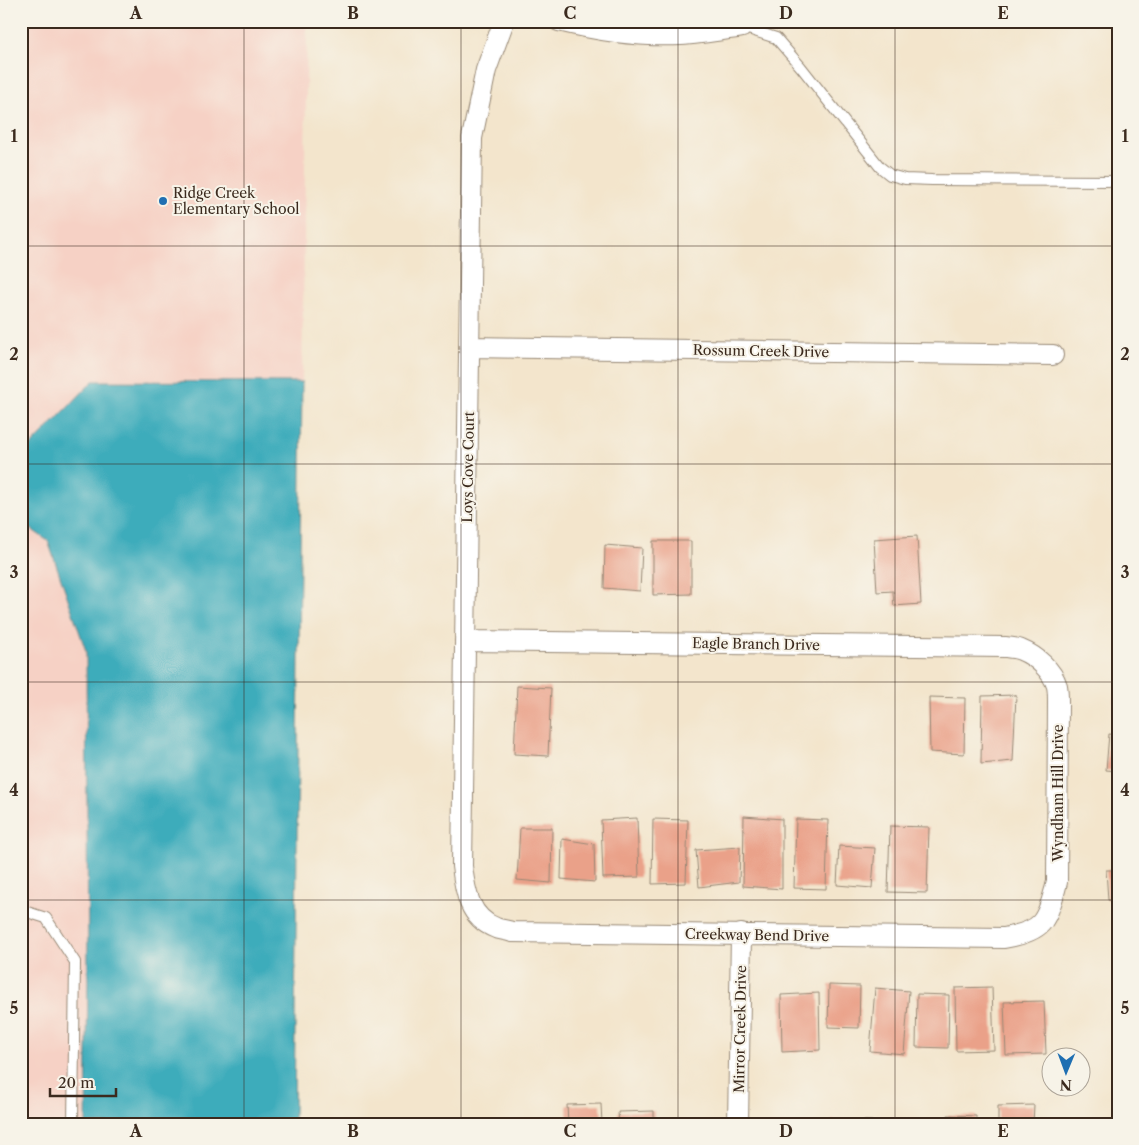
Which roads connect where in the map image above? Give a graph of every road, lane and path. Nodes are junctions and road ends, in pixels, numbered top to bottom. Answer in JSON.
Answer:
{"nodes":[{"id":1,"x":504,"y":21,"type":"edge"},
{"id":2,"x":559,"y":21,"type":"edge"},
{"id":3,"x":742,"y":27,"type":"joint"},
{"id":4,"x":1118,"y":181,"type":"edge"},
{"id":5,"x":470,"y":347,"type":"junction"},
{"id":6,"x":1053,"y":355,"type":"dead end"},
{"id":7,"x":465,"y":641,"type":"junction"},
{"id":8,"x":1043,"y":664,"type":"joint"},
{"id":9,"x":21,"y":910,"type":"edge"},
{"id":10,"x":476,"y":914,"type":"joint"},
{"id":11,"x":1040,"y":924,"type":"joint"},
{"id":12,"x":741,"y":934,"type":"junction"},
{"id":13,"x":73,"y":1124,"type":"edge"},
{"id":14,"x":738,"y":1124,"type":"edge"}],
"edges":[{"from":1,"to":5,"type":"street","name":"Loys Cove Court"},
{"from":2,"to":3,"type":"street"},
{"from":3,"to":4,"type":"lane"},
{"from":5,"to":6,"type":"street","name":"Rossum Creek Drive"},
{"from":5,"to":7,"type":"street","name":"Loys Cove Court"},
{"from":7,"to":8,"type":"street","name":"Eagle Branch Drive"},
{"from":7,"to":10,"type":"street","name":"Loys Cove Court"},
{"from":8,"to":11,"type":"street","name":"Wyndham Hill Drive"},
{"from":9,"to":13,"type":"lane"},
{"from":10,"to":12,"type":"street","name":"Creekway Bend Drive"},
{"from":11,"to":12,"type":"street","name":"Creekway Bend Drive"},
{"from":12,"to":14,"type":"street","name":"Mirror Creek Drive"}]}
